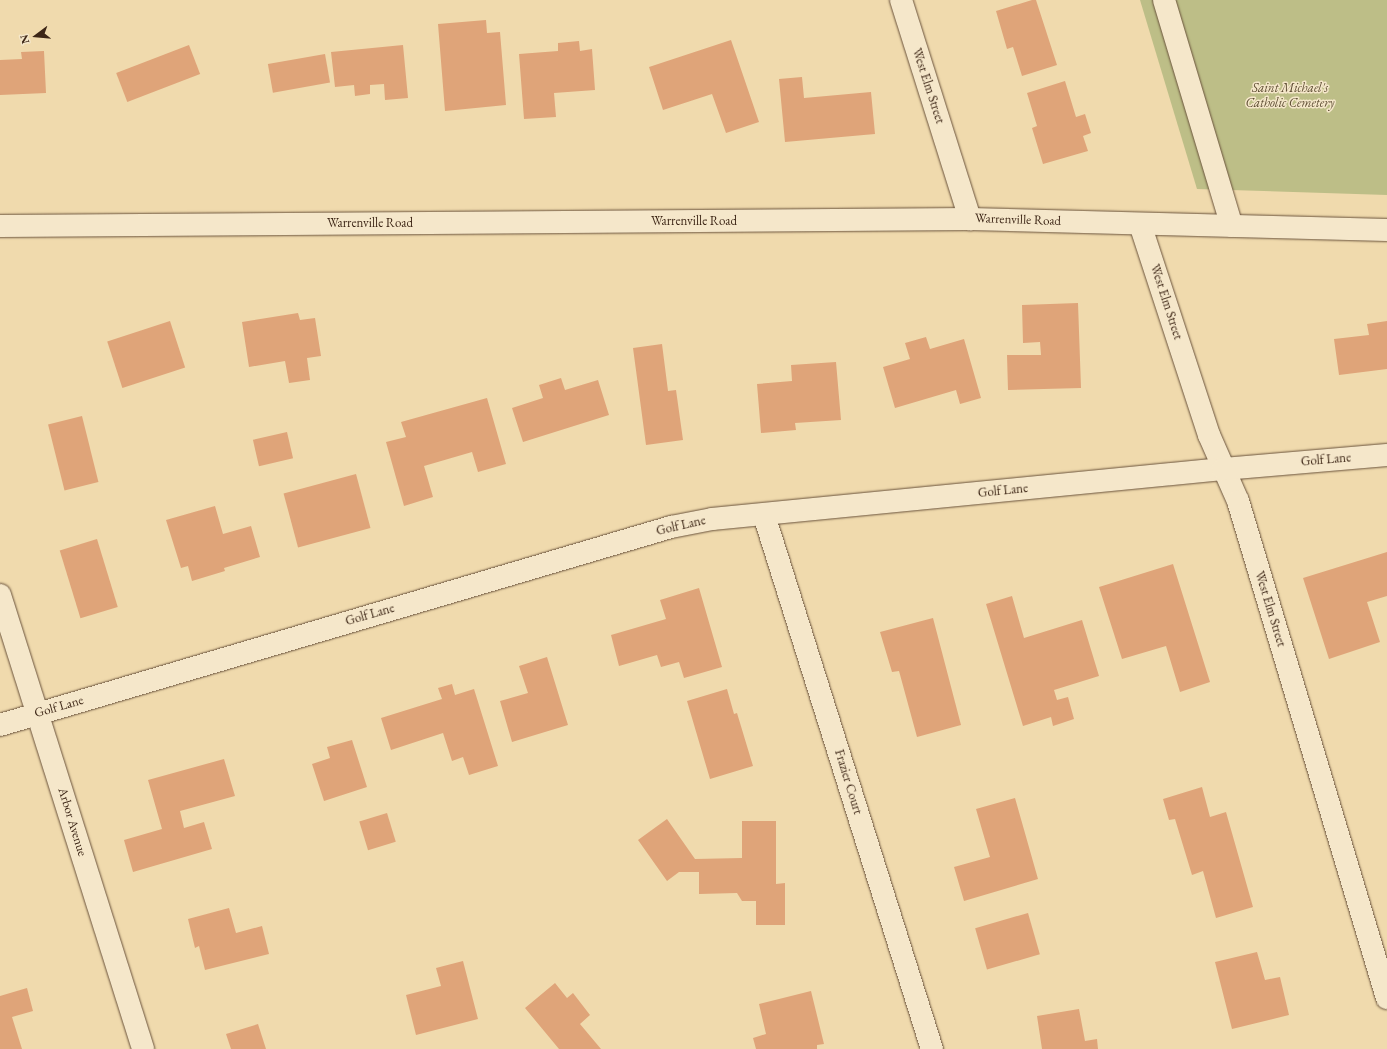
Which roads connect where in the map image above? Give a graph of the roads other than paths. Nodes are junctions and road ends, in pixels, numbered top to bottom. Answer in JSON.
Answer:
{"nodes":[{"id":1,"x":901,"y":0,"type":"edge"},
{"id":2,"x":1164,"y":0,"type":"edge"},
{"id":3,"x":970,"y":219,"type":"junction"},
{"id":4,"x":1140,"y":224,"type":"junction"},
{"id":5,"x":0,"y":226,"type":"edge"},
{"id":6,"x":1232,"y":226,"type":"junction"},
{"id":7,"x":1387,"y":230,"type":"edge"},
{"id":8,"x":1387,"y":455,"type":"edge"},
{"id":9,"x":1223,"y":469,"type":"junction"},
{"id":10,"x":764,"y":515,"type":"junction"},
{"id":11,"x":0,"y":595,"type":"edge"},
{"id":12,"x":37,"y":714,"type":"junction"},
{"id":13,"x":0,"y":725,"type":"edge"},
{"id":14,"x":1387,"y":998,"type":"edge"},
{"id":15,"x":143,"y":1049,"type":"edge"},
{"id":16,"x":932,"y":1049,"type":"edge"}],
"edges":[{"from":1,"to":3,"type":"street","name":"West Elm Street"},
{"from":2,"to":6,"type":"street"},
{"from":3,"to":4,"type":"street","name":"Warrenville Road"},
{"from":3,"to":5,"type":"street","name":"Warrenville Road"},
{"from":4,"to":6,"type":"street","name":"Warrenville Road"},
{"from":4,"to":9,"type":"street","name":"West Elm Street"},
{"from":6,"to":7,"type":"street","name":"Warrenville Road"},
{"from":8,"to":9,"type":"street","name":"Golf Lane"},
{"from":9,"to":10,"type":"street","name":"Golf Lane"},
{"from":9,"to":14,"type":"street","name":"West Elm Street"},
{"from":10,"to":12,"type":"street","name":"Golf Lane"},
{"from":10,"to":16,"type":"street","name":"Frazier Court"},
{"from":11,"to":12,"type":"street","name":"Arbor Avenue"},
{"from":12,"to":13,"type":"street","name":"Golf Lane"},
{"from":12,"to":15,"type":"street","name":"Arbor Avenue"}]}
